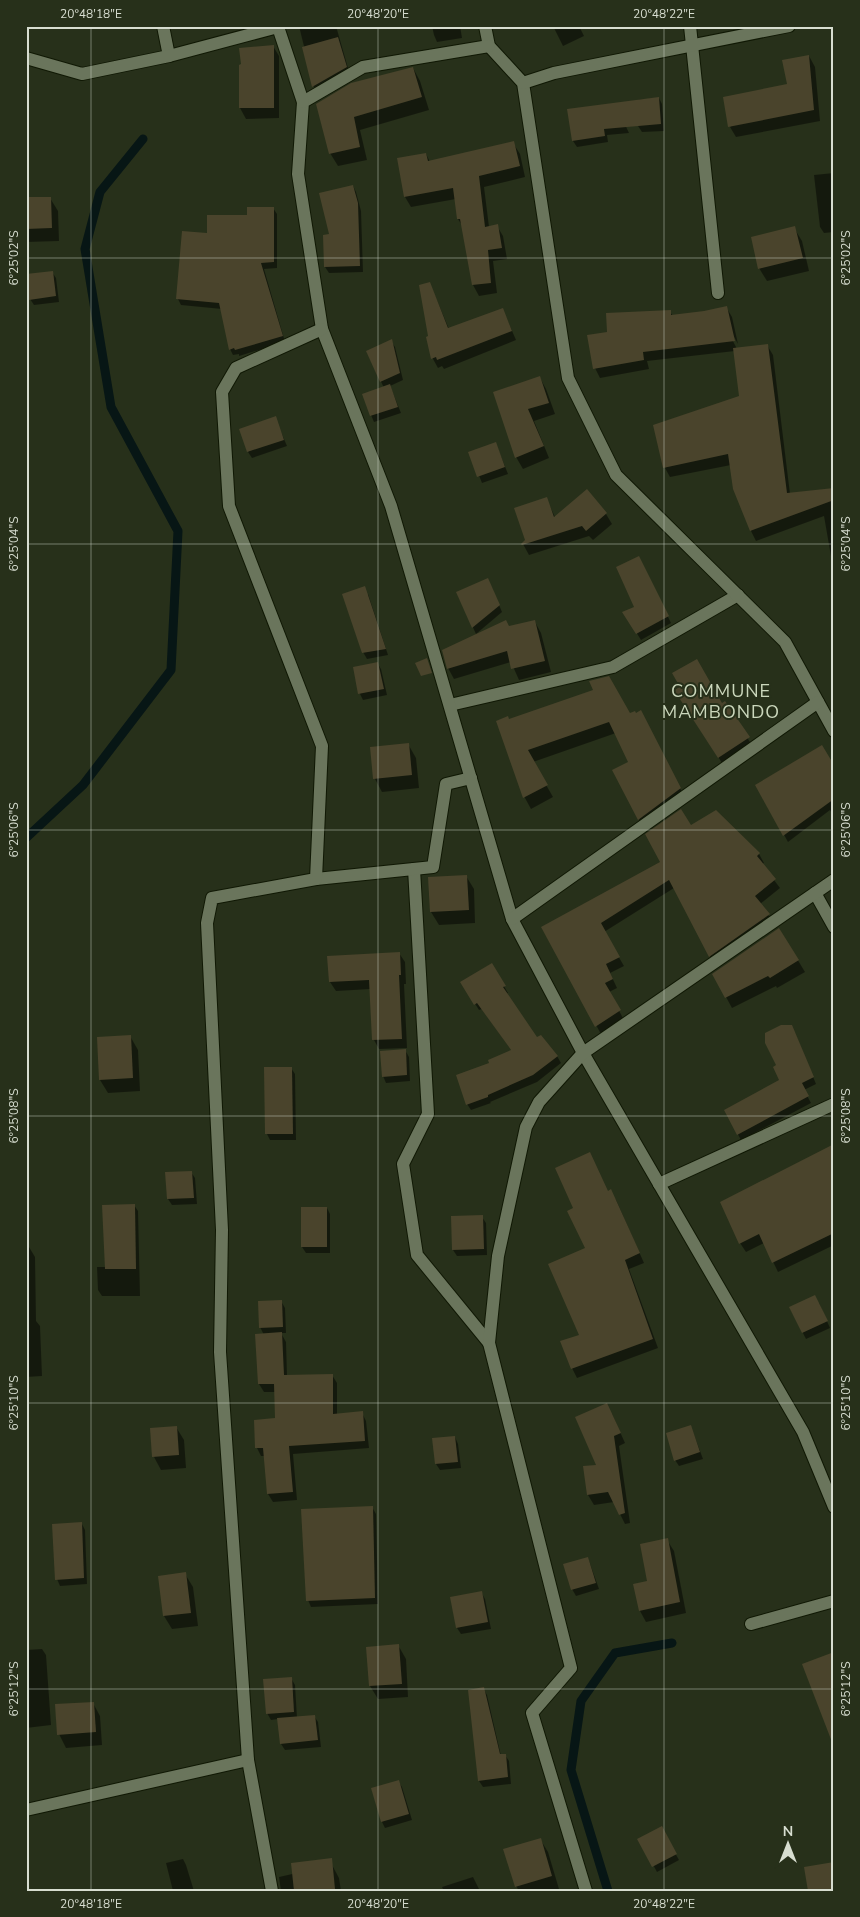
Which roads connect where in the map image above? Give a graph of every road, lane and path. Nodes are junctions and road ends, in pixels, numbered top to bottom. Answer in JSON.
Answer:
{"nodes":[{"id":1,"x":163,"y":26,"type":"edge"},
{"id":2,"x":485,"y":26,"type":"edge"},
{"id":3,"x":690,"y":26,"type":"edge"},
{"id":4,"x":789,"y":26,"type":"edge"},
{"id":5,"x":489,"y":46,"type":"junction"},
{"id":6,"x":692,"y":46,"type":"junction"},
{"id":7,"x":169,"y":56,"type":"junction"},
{"id":8,"x":26,"y":58,"type":"edge"},
{"id":9,"x":523,"y":83,"type":"junction"},
{"id":10,"x":303,"y":102,"type":"junction"},
{"id":11,"x":718,"y":293,"type":"dead end"},
{"id":12,"x":322,"y":329,"type":"junction"},
{"id":13,"x":738,"y":595,"type":"junction"},
{"id":14,"x":818,"y":702,"type":"junction"},
{"id":15,"x":450,"y":706,"type":"junction"},
{"id":16,"x":834,"y":731,"type":"edge"},
{"id":17,"x":471,"y":778,"type":"junction"},
{"id":18,"x":414,"y":869,"type":"junction"},
{"id":19,"x":316,"y":879,"type":"junction"},
{"id":20,"x":834,"y":880,"type":"edge"},
{"id":21,"x":815,"y":893,"type":"junction"},
{"id":22,"x":512,"y":919,"type":"junction"},
{"id":23,"x":834,"y":926,"type":"edge"},
{"id":24,"x":582,"y":1053,"type":"junction"},
{"id":25,"x":834,"y":1104,"type":"edge"},
{"id":26,"x":659,"y":1184,"type":"junction"},
{"id":27,"x":489,"y":1343,"type":"junction"},
{"id":28,"x":832,"y":1499,"type":"edge"},
{"id":29,"x":834,"y":1600,"type":"edge"},
{"id":30,"x":751,"y":1624,"type":"dead end"},
{"id":31,"x":248,"y":1760,"type":"junction"},
{"id":32,"x":26,"y":1810,"type":"edge"},
{"id":33,"x":272,"y":1891,"type":"edge"},
{"id":34,"x":586,"y":1891,"type":"edge"}],
"edges":[{"from":1,"to":7,"type":"street"},
{"from":2,"to":5,"type":"street"},
{"from":3,"to":6,"type":"street"},
{"from":4,"to":6,"type":"street"},
{"from":5,"to":9,"type":"street"},
{"from":5,"to":10,"type":"street"},
{"from":6,"to":9,"type":"street"},
{"from":6,"to":11,"type":"street"},
{"from":7,"to":8,"type":"street"},
{"from":7,"to":10,"type":"street"},
{"from":9,"to":13,"type":"street"},
{"from":10,"to":12,"type":"street"},
{"from":12,"to":15,"type":"street"},
{"from":12,"to":19,"type":"street"},
{"from":13,"to":14,"type":"street"},
{"from":13,"to":15,"type":"street"},
{"from":14,"to":16,"type":"street"},
{"from":14,"to":22,"type":"street"},
{"from":15,"to":17,"type":"street"},
{"from":17,"to":18,"type":"street"},
{"from":17,"to":22,"type":"street"},
{"from":18,"to":19,"type":"street"},
{"from":18,"to":27,"type":"street"},
{"from":19,"to":31,"type":"street"},
{"from":20,"to":21,"type":"street"},
{"from":21,"to":23,"type":"street"},
{"from":21,"to":24,"type":"street"},
{"from":22,"to":24,"type":"street"},
{"from":24,"to":26,"type":"street"},
{"from":24,"to":27,"type":"street"},
{"from":25,"to":26,"type":"street"},
{"from":26,"to":28,"type":"street"},
{"from":27,"to":34,"type":"street"},
{"from":29,"to":30,"type":"street"},
{"from":31,"to":32,"type":"street"},
{"from":31,"to":33,"type":"street"}]}
